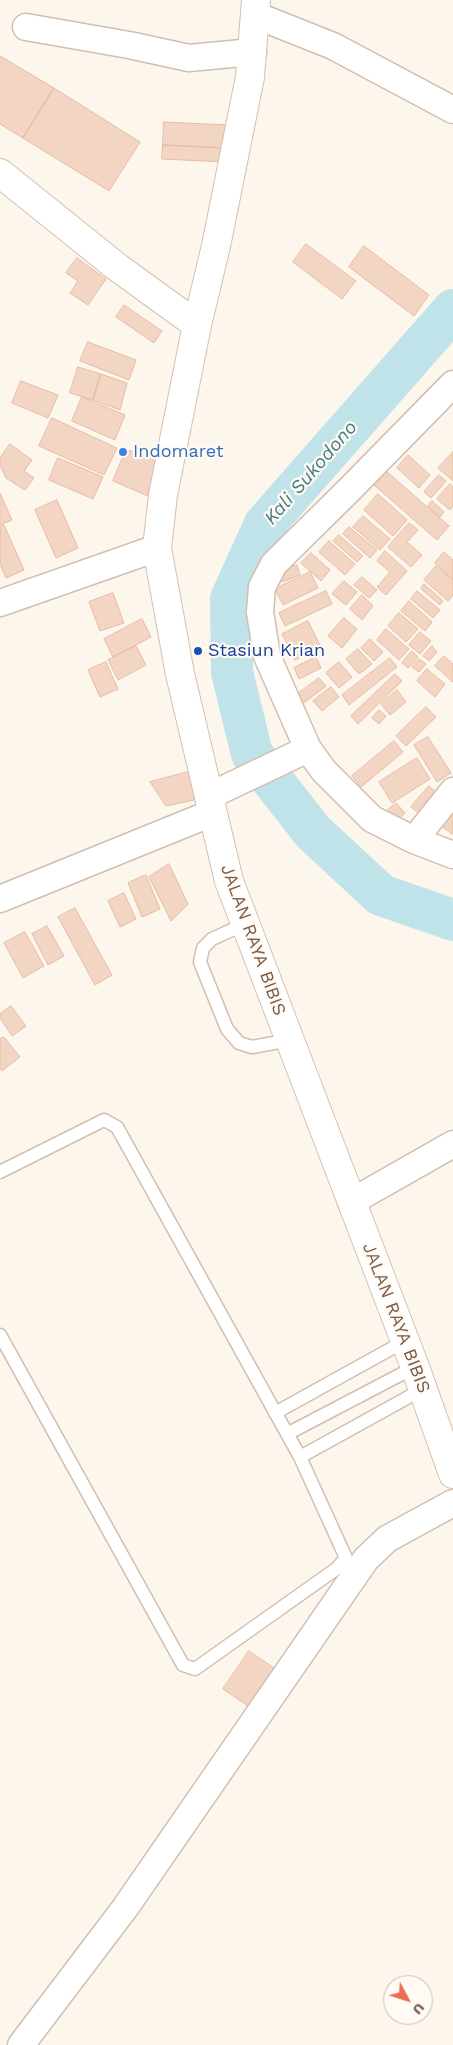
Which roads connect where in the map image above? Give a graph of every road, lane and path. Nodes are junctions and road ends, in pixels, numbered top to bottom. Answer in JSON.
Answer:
{"nodes":[{"id":1,"x":256,"y":7,"type":"edge"},
{"id":2,"x":26,"y":27,"type":"dead end"},
{"id":3,"x":254,"y":52,"type":"junction"},
{"id":4,"x":453,"y":110,"type":"edge"},
{"id":5,"x":0,"y":173,"type":"edge"},
{"id":6,"x":197,"y":325,"type":"junction"},
{"id":7,"x":453,"y":384,"type":"edge"},
{"id":8,"x":157,"y":548,"type":"junction"},
{"id":9,"x":0,"y":603,"type":"edge"},
{"id":10,"x":303,"y":752,"type":"junction"},
{"id":11,"x":453,"y":792,"type":"edge"},
{"id":12,"x":211,"y":804,"type":"junction"},
{"id":13,"x":414,"y":840,"type":"junction"},
{"id":14,"x":453,"y":855,"type":"edge"},
{"id":15,"x":0,"y":899,"type":"edge"},
{"id":16,"x":245,"y":924,"type":"junction"},
{"id":17,"x":290,"y":1040,"type":"junction"},
{"id":18,"x":453,"y":1144,"type":"edge"},
{"id":19,"x":0,"y":1172,"type":"edge"},
{"id":20,"x":352,"y":1202,"type":"junction"},
{"id":21,"x":0,"y":1334,"type":"edge"},
{"id":22,"x":405,"y":1341,"type":"junction"},
{"id":23,"x":419,"y":1378,"type":"junction"},
{"id":24,"x":275,"y":1413,"type":"junction"},
{"id":25,"x":287,"y":1434,"type":"junction"},
{"id":26,"x":300,"y":1458,"type":"junction"},
{"id":27,"x":453,"y":1474,"type":"edge"},
{"id":28,"x":453,"y":1503,"type":"edge"},
{"id":29,"x":21,"y":2045,"type":"edge"}],
"edges":[{"from":1,"to":3,"type":"main road","name":"JALAN RAYA BIBIS"},
{"from":1,"to":4,"type":"street"},
{"from":2,"to":3,"type":"street"},
{"from":3,"to":6,"type":"main road","name":"JALAN RAYA BIBIS"},
{"from":5,"to":6,"type":"main road"},
{"from":6,"to":8,"type":"main road","name":"JALAN RAYA BIBIS"},
{"from":7,"to":10,"type":"street"},
{"from":8,"to":9,"type":"street"},
{"from":8,"to":12,"type":"main road","name":"JALAN RAYA BIBIS"},
{"from":10,"to":12,"type":"street"},
{"from":10,"to":13,"type":"street"},
{"from":11,"to":13,"type":"street"},
{"from":12,"to":15,"type":"street"},
{"from":12,"to":16,"type":"main road","name":"JALAN RAYA BIBIS"},
{"from":13,"to":14,"type":"street"},
{"from":16,"to":17,"type":"main road","name":"JALAN RAYA BIBIS"},
{"from":16,"to":17,"type":"lane"},
{"from":17,"to":20,"type":"main road","name":"JALAN RAYA BIBIS"},
{"from":18,"to":20,"type":"street"},
{"from":19,"to":24,"type":"lane"},
{"from":20,"to":22,"type":"main road","name":"JALAN RAYA BIBIS"},
{"from":21,"to":26,"type":"lane"},
{"from":22,"to":23,"type":"main road","name":"JALAN RAYA BIBIS"},
{"from":22,"to":24,"type":"lane"},
{"from":23,"to":25,"type":"lane"},
{"from":23,"to":26,"type":"lane"},
{"from":23,"to":27,"type":"main road","name":"JALAN RAYA BIBIS"},
{"from":24,"to":25,"type":"lane"},
{"from":25,"to":26,"type":"lane"},
{"from":28,"to":29,"type":"street"}]}
